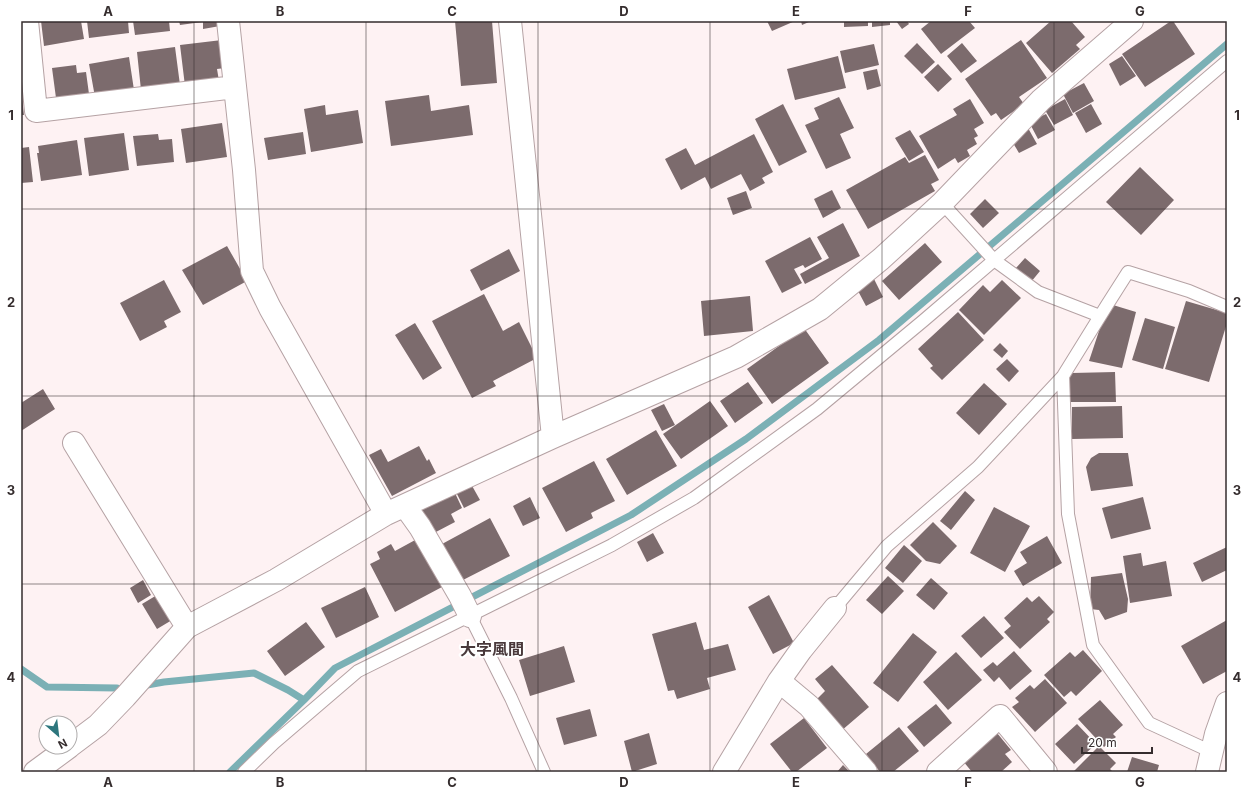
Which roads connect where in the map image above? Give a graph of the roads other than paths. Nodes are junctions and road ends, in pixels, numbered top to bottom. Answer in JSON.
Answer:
{"nodes":[{"id":1,"x":27,"y":21,"type":"edge"},
{"id":2,"x":228,"y":21,"type":"edge"},
{"id":3,"x":510,"y":21,"type":"edge"},
{"id":4,"x":1132,"y":21,"type":"edge"},
{"id":5,"x":1227,"y":61,"type":"edge"},
{"id":6,"x":235,"y":87,"type":"junction"},
{"id":7,"x":942,"y":203,"type":"junction"},
{"id":8,"x":992,"y":259,"type":"junction"},
{"id":9,"x":1227,"y":307,"type":"edge"},
{"id":10,"x":1100,"y":316,"type":"junction"},
{"id":11,"x":1063,"y":376,"type":"junction"},
{"id":12,"x":553,"y":437,"type":"junction"},
{"id":13,"x":74,"y":443,"type":"dead end"},
{"id":14,"x":396,"y":510,"type":"junction"},
{"id":15,"x":835,"y":608,"type":"joint"},
{"id":16,"x":466,"y":609,"type":"junction"},
{"id":17,"x":187,"y":627,"type":"junction"},
{"id":18,"x":779,"y":681,"type":"junction"},
{"id":19,"x":1227,"y":703,"type":"edge"},
{"id":20,"x":78,"y":740,"type":"edge"},
{"id":21,"x":58,"y":755,"type":"edge"},
{"id":22,"x":1209,"y":762,"type":"edge"},
{"id":23,"x":35,"y":772,"type":"edge"},
{"id":24,"x":244,"y":772,"type":"edge"},
{"id":25,"x":544,"y":772,"type":"edge"},
{"id":26,"x":724,"y":772,"type":"edge"},
{"id":27,"x":866,"y":772,"type":"edge"},
{"id":28,"x":938,"y":772,"type":"edge"},
{"id":29,"x":1046,"y":772,"type":"edge"}],
"edges":[{"from":1,"to":6,"type":"street"},
{"from":2,"to":6,"type":"street"},
{"from":3,"to":12,"type":"street"},
{"from":4,"to":7,"type":"street"},
{"from":5,"to":8,"type":"lane"},
{"from":6,"to":14,"type":"street"},
{"from":7,"to":8,"type":"lane"},
{"from":7,"to":12,"type":"street"},
{"from":8,"to":10,"type":"lane"},
{"from":8,"to":16,"type":"lane"},
{"from":9,"to":10,"type":"lane"},
{"from":10,"to":11,"type":"lane"},
{"from":11,"to":15,"type":"lane"},
{"from":11,"to":22,"type":"lane"},
{"from":12,"to":14,"type":"street"},
{"from":13,"to":17,"type":"street"},
{"from":14,"to":16,"type":"street"},
{"from":14,"to":17,"type":"street"},
{"from":15,"to":18,"type":"street"},
{"from":16,"to":24,"type":"lane"},
{"from":16,"to":25,"type":"lane"},
{"from":17,"to":20,"type":"street"},
{"from":18,"to":26,"type":"street"},
{"from":18,"to":27,"type":"street"},
{"from":19,"to":22,"type":"street"},
{"from":21,"to":23,"type":"street"},
{"from":28,"to":29,"type":"street"}]}
